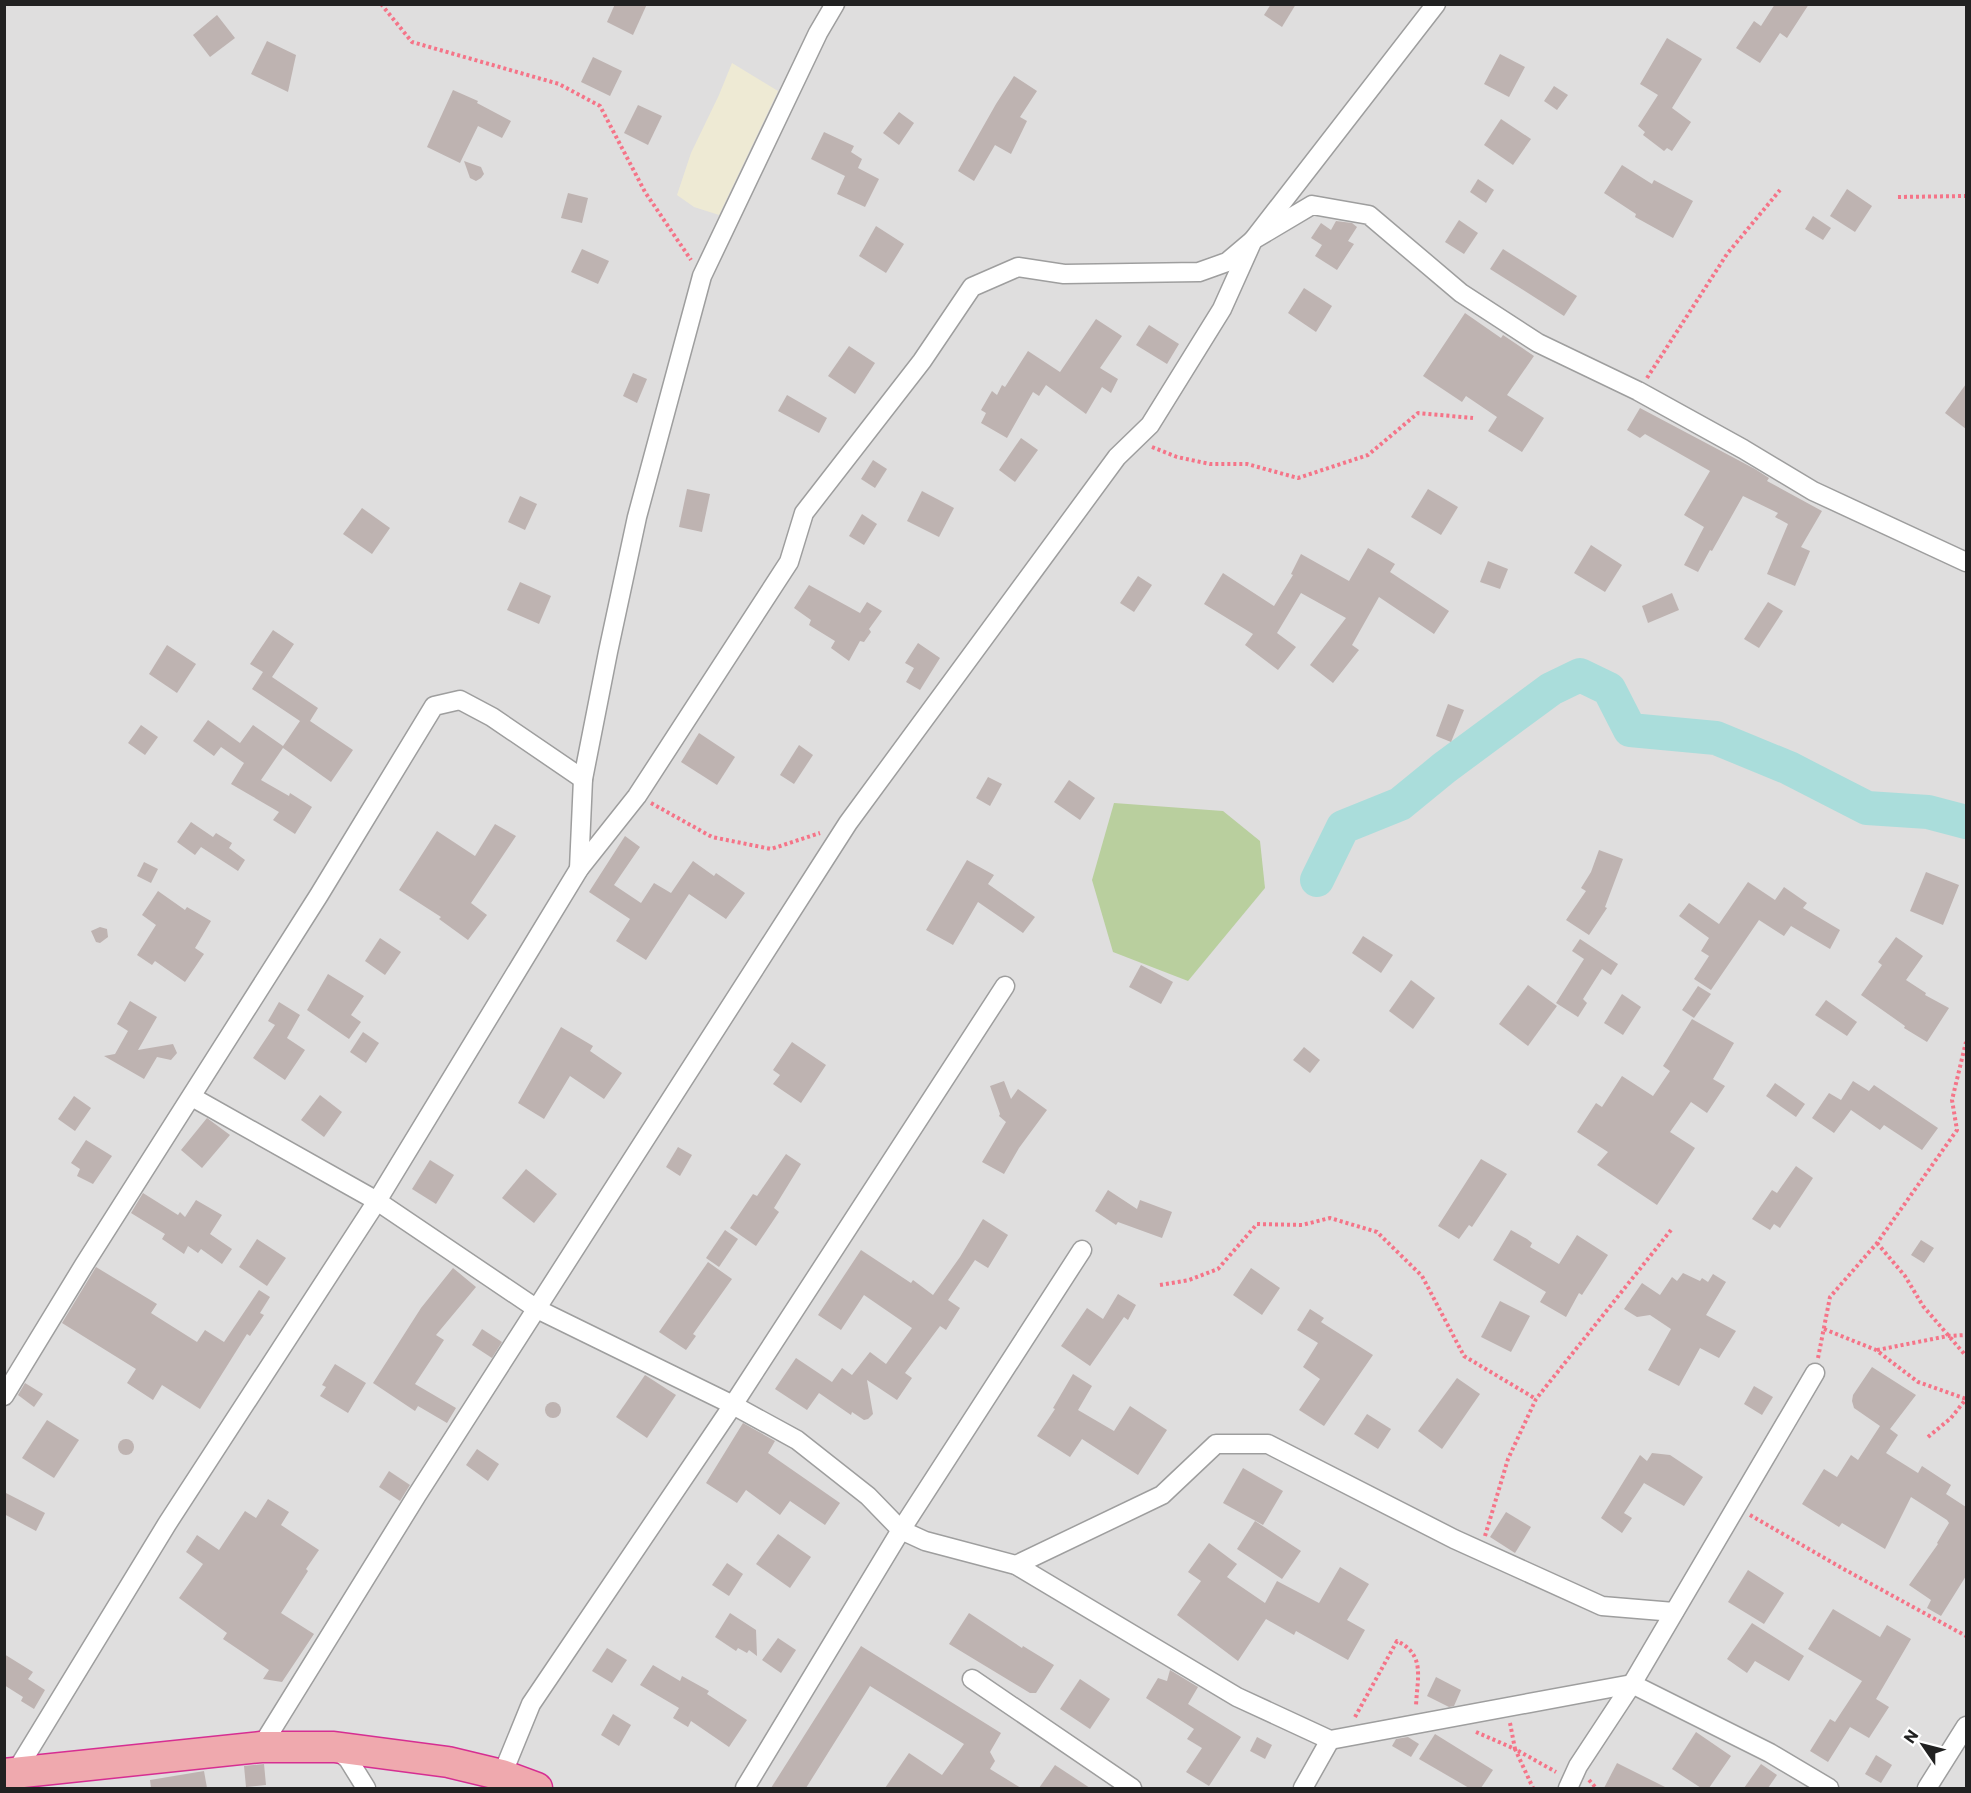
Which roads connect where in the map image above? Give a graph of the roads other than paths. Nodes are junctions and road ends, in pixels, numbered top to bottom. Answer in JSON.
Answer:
{"nodes":[{"id":1,"x":835,"y":4,"type":"edge"},
{"id":2,"x":1436,"y":4,"type":"edge"},
{"id":3,"x":1253,"y":240,"type":"junction"},
{"id":4,"x":1966,"y":562,"type":"edge"},
{"id":5,"x":584,"y":779,"type":"junction"},
{"id":6,"x":579,"y":869,"type":"junction"},
{"id":7,"x":1005,"y":986,"type":"dead end"},
{"id":8,"x":192,"y":1097,"type":"junction"},
{"id":9,"x":377,"y":1201,"type":"junction"},
{"id":10,"x":1082,"y":1250,"type":"dead end"},
{"id":11,"x":537,"y":1309,"type":"junction"},
{"id":12,"x":1815,"y":1372,"type":"road end"},
{"id":13,"x":4,"y":1396,"type":"edge"},
{"id":14,"x":733,"y":1405,"type":"junction"},
{"id":15,"x":901,"y":1530,"type":"junction"},
{"id":16,"x":1016,"y":1565,"type":"junction"},
{"id":17,"x":1674,"y":1612,"type":"junction"},
{"id":18,"x":972,"y":1679,"type":"dead end"},
{"id":19,"x":1632,"y":1684,"type":"junction"},
{"id":20,"x":1966,"y":1726,"type":"edge"},
{"id":21,"x":1338,"y":1739,"type":"junction"},
{"id":22,"x":261,"y":1747,"type":"junction"},
{"id":23,"x":334,"y":1747,"type":"junction"},
{"id":24,"x":502,"y":1776,"type":"junction"},
{"id":25,"x":11,"y":1779,"type":"edge"},
{"id":26,"x":1570,"y":1785,"type":"edge"},
{"id":27,"x":366,"y":1788,"type":"edge"},
{"id":28,"x":537,"y":1788,"type":"edge"},
{"id":29,"x":745,"y":1788,"type":"edge"},
{"id":30,"x":1132,"y":1788,"type":"edge"},
{"id":31,"x":1303,"y":1788,"type":"edge"},
{"id":32,"x":1829,"y":1788,"type":"edge"},
{"id":33,"x":1927,"y":1788,"type":"edge"}],
"edges":[{"from":1,"to":5,"type":"street"},
{"from":2,"to":3,"type":"street"},
{"from":3,"to":4,"type":"street"},
{"from":3,"to":6,"type":"street"},
{"from":3,"to":11,"type":"street"},
{"from":5,"to":6,"type":"street"},
{"from":5,"to":8,"type":"street"},
{"from":6,"to":9,"type":"street"},
{"from":7,"to":14,"type":"street"},
{"from":8,"to":9,"type":"street"},
{"from":8,"to":13,"type":"street"},
{"from":9,"to":11,"type":"street"},
{"from":9,"to":25,"type":"street"},
{"from":10,"to":15,"type":"street"},
{"from":11,"to":14,"type":"street"},
{"from":11,"to":22,"type":"street"},
{"from":12,"to":17,"type":"street"},
{"from":14,"to":15,"type":"street"},
{"from":14,"to":24,"type":"street"},
{"from":15,"to":16,"type":"street"},
{"from":15,"to":29,"type":"street"},
{"from":16,"to":17,"type":"street"},
{"from":16,"to":21,"type":"street"},
{"from":17,"to":19,"type":"street"},
{"from":18,"to":30,"type":"street"},
{"from":19,"to":21,"type":"street"},
{"from":19,"to":26,"type":"street"},
{"from":19,"to":32,"type":"street"},
{"from":20,"to":33,"type":"street"},
{"from":21,"to":31,"type":"street"},
{"from":22,"to":23,"type":"highway"},
{"from":22,"to":25,"type":"highway"},
{"from":23,"to":24,"type":"highway"},
{"from":23,"to":27,"type":"street"},
{"from":24,"to":28,"type":"highway"}]}
